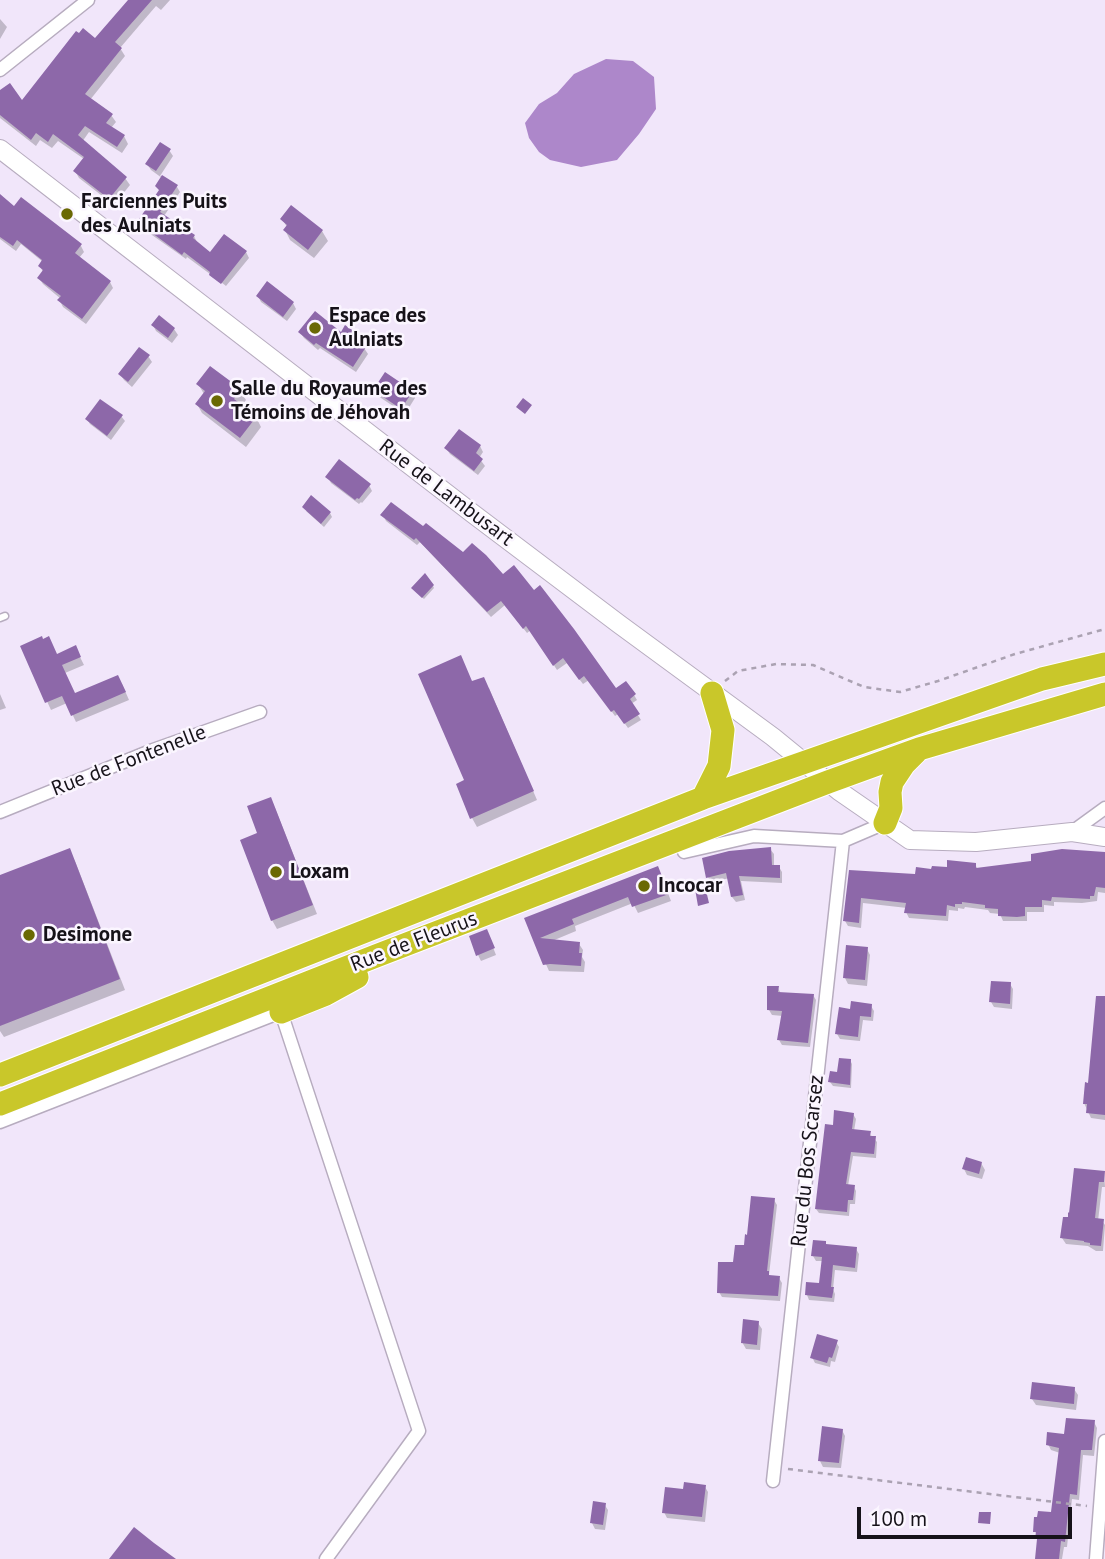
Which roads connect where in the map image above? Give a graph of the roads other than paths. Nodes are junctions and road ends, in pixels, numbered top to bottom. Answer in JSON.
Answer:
{"nodes":[{"id":1,"x":88,"y":0,"type":"edge"},
{"id":2,"x":0,"y":70,"type":"edge"},
{"id":3,"x":0,"y":149,"type":"edge"},
{"id":4,"x":1105,"y":664,"type":"edge"},
{"id":5,"x":712,"y":693,"type":"junction"},
{"id":6,"x":1105,"y":694,"type":"edge"},
{"id":7,"x":260,"y":712,"type":"dead end"},
{"id":8,"x":919,"y":749,"type":"junction"},
{"id":9,"x":804,"y":762,"type":"junction"},
{"id":10,"x":828,"y":782,"type":"junction"},
{"id":11,"x":703,"y":798,"type":"junction"},
{"id":12,"x":1105,"y":808,"type":"edge"},
{"id":13,"x":0,"y":812,"type":"edge"},
{"id":14,"x":886,"y":823,"type":"junction"},
{"id":15,"x":1072,"y":832,"type":"junction"},
{"id":16,"x":1105,"y":837,"type":"edge"},
{"id":17,"x":843,"y":841,"type":"junction"},
{"id":18,"x":684,"y":852,"type":"dead end"},
{"id":19,"x":376,"y":956,"type":"junction"},
{"id":20,"x":281,"y":1012,"type":"junction"},
{"id":21,"x":0,"y":1075,"type":"edge"},
{"id":22,"x":0,"y":1104,"type":"edge"},
{"id":23,"x":0,"y":1122,"type":"edge"},
{"id":24,"x":1105,"y":1441,"type":"edge"},
{"id":25,"x":773,"y":1481,"type":"dead end"},
{"id":26,"x":326,"y":1559,"type":"edge"},
{"id":27,"x":1096,"y":1559,"type":"edge"}],
"edges":[{"from":1,"to":2,"type":"street"},
{"from":3,"to":5,"type":"main road","name":"Rue de Lambusart"},
{"from":4,"to":9,"type":"highway","name":"Rue de Fleurus"},
{"from":5,"to":9,"type":"main road","name":"Rue de Lambusart"},
{"from":5,"to":11,"type":"highway"},
{"from":6,"to":8,"type":"highway","name":"Rue de Fleurus"},
{"from":7,"to":13,"type":"street","name":"Rue de Fontenelle"},
{"from":8,"to":10,"type":"highway","name":"Rue de Fleurus"},
{"from":8,"to":14,"type":"highway"},
{"from":9,"to":10,"type":"main road","name":"Rue de Lambusart"},
{"from":9,"to":11,"type":"highway","name":"Rue de Fleurus"},
{"from":10,"to":14,"type":"main road","name":"Rue de Lambusart"},
{"from":10,"to":19,"type":"highway","name":"Rue de Fleurus"},
{"from":11,"to":21,"type":"highway","name":"Rue de Fleurus"},
{"from":12,"to":15,"type":"street"},
{"from":14,"to":15,"type":"main road","name":"Rue de Lambusart"},
{"from":14,"to":17,"type":"street"},
{"from":15,"to":16,"type":"main road","name":"Rue de Lambusart"},
{"from":17,"to":18,"type":"street"},
{"from":17,"to":25,"type":"street","name":"Rue du Bos Scarsez"},
{"from":19,"to":20,"type":"highway"},
{"from":19,"to":22,"type":"highway","name":"Rue de Fleurus"},
{"from":20,"to":23,"type":"street"},
{"from":20,"to":26,"type":"street"},
{"from":24,"to":27,"type":"street"}]}
